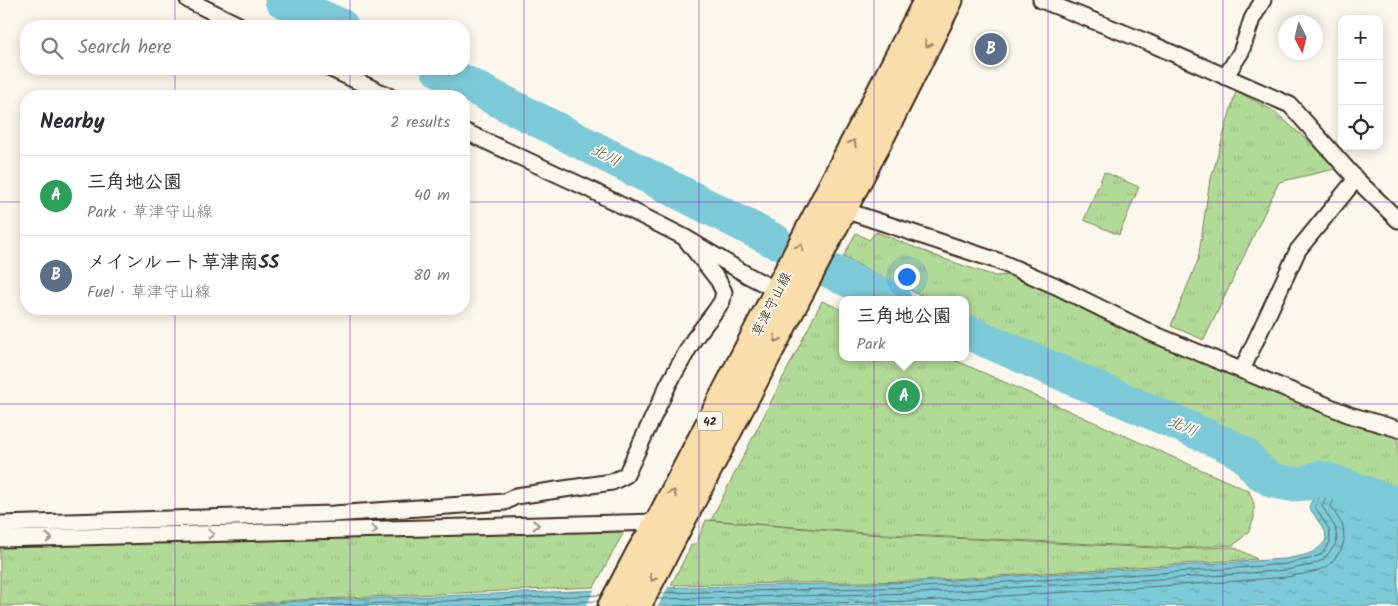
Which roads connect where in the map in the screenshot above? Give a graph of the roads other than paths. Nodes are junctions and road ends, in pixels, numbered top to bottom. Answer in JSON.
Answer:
{"nodes":[{"id":1,"x":188,"y":0,"type":"edge"},
{"id":2,"x":926,"y":0,"type":"edge"},
{"id":3,"x":950,"y":0,"type":"edge"},
{"id":4,"x":1041,"y":0,"type":"edge"},
{"id":5,"x":1263,"y":0,"type":"edge"},
{"id":6,"x":229,"y":20,"type":"edge"},
{"id":7,"x":344,"y":75,"type":"edge"},
{"id":8,"x":1225,"y":77,"type":"junction"},
{"id":9,"x":376,"y":90,"type":"edge"},
{"id":10,"x":470,"y":134,"type":"edge"},
{"id":11,"x":1356,"y":179,"type":"junction"},
{"id":12,"x":842,"y":197,"type":"junction"},
{"id":13,"x":1398,"y":220,"type":"edge"},
{"id":14,"x":684,"y":237,"type":"junction"},
{"id":15,"x":788,"y":293,"type":"junction"},
{"id":16,"x":1242,"y":370,"type":"junction"},
{"id":17,"x":1398,"y":429,"type":"edge"},
{"id":18,"x":441,"y":507,"type":"junction"},
{"id":19,"x":658,"y":522,"type":"junction"},
{"id":20,"x":0,"y":524,"type":"edge"},
{"id":21,"x":442,"y":528,"type":"junction"},
{"id":22,"x":0,"y":539,"type":"edge"},
{"id":23,"x":611,"y":606,"type":"edge"},
{"id":24,"x":638,"y":606,"type":"edge"}],
"edges":[{"from":1,"to":6,"type":"street"},
{"from":12,"to":2,"type":"main road","name":"草津守山線","number":"42","one_way":true},
{"from":3,"to":12,"type":"main road","name":"草津守山線","number":"42","one_way":true},
{"from":4,"to":8,"type":"street"},
{"from":5,"to":8,"type":"street"},
{"from":7,"to":9,"type":"street"},
{"from":8,"to":11,"type":"street"},
{"from":10,"to":14,"type":"street"},
{"from":11,"to":13,"type":"street"},
{"from":11,"to":16,"type":"street"},
{"from":12,"to":15,"type":"main road","name":"草津守山線","number":"42"},
{"from":12,"to":16,"type":"street"},
{"from":14,"to":15,"type":"street"},
{"from":14,"to":18,"type":"street"},
{"from":19,"to":15,"type":"main road","name":"草津守山線","number":"42","one_way":true},
{"from":15,"to":24,"type":"main road","name":"草津守山線","number":"42","one_way":true},
{"from":16,"to":17,"type":"street"},
{"from":18,"to":20,"type":"street"},
{"from":18,"to":21,"type":"street"},
{"from":21,"to":19,"type":"street","one_way":true},
{"from":19,"to":23,"type":"main road","name":"草津守山線","number":"42"},
{"from":22,"to":21,"type":"street","one_way":true}]}
